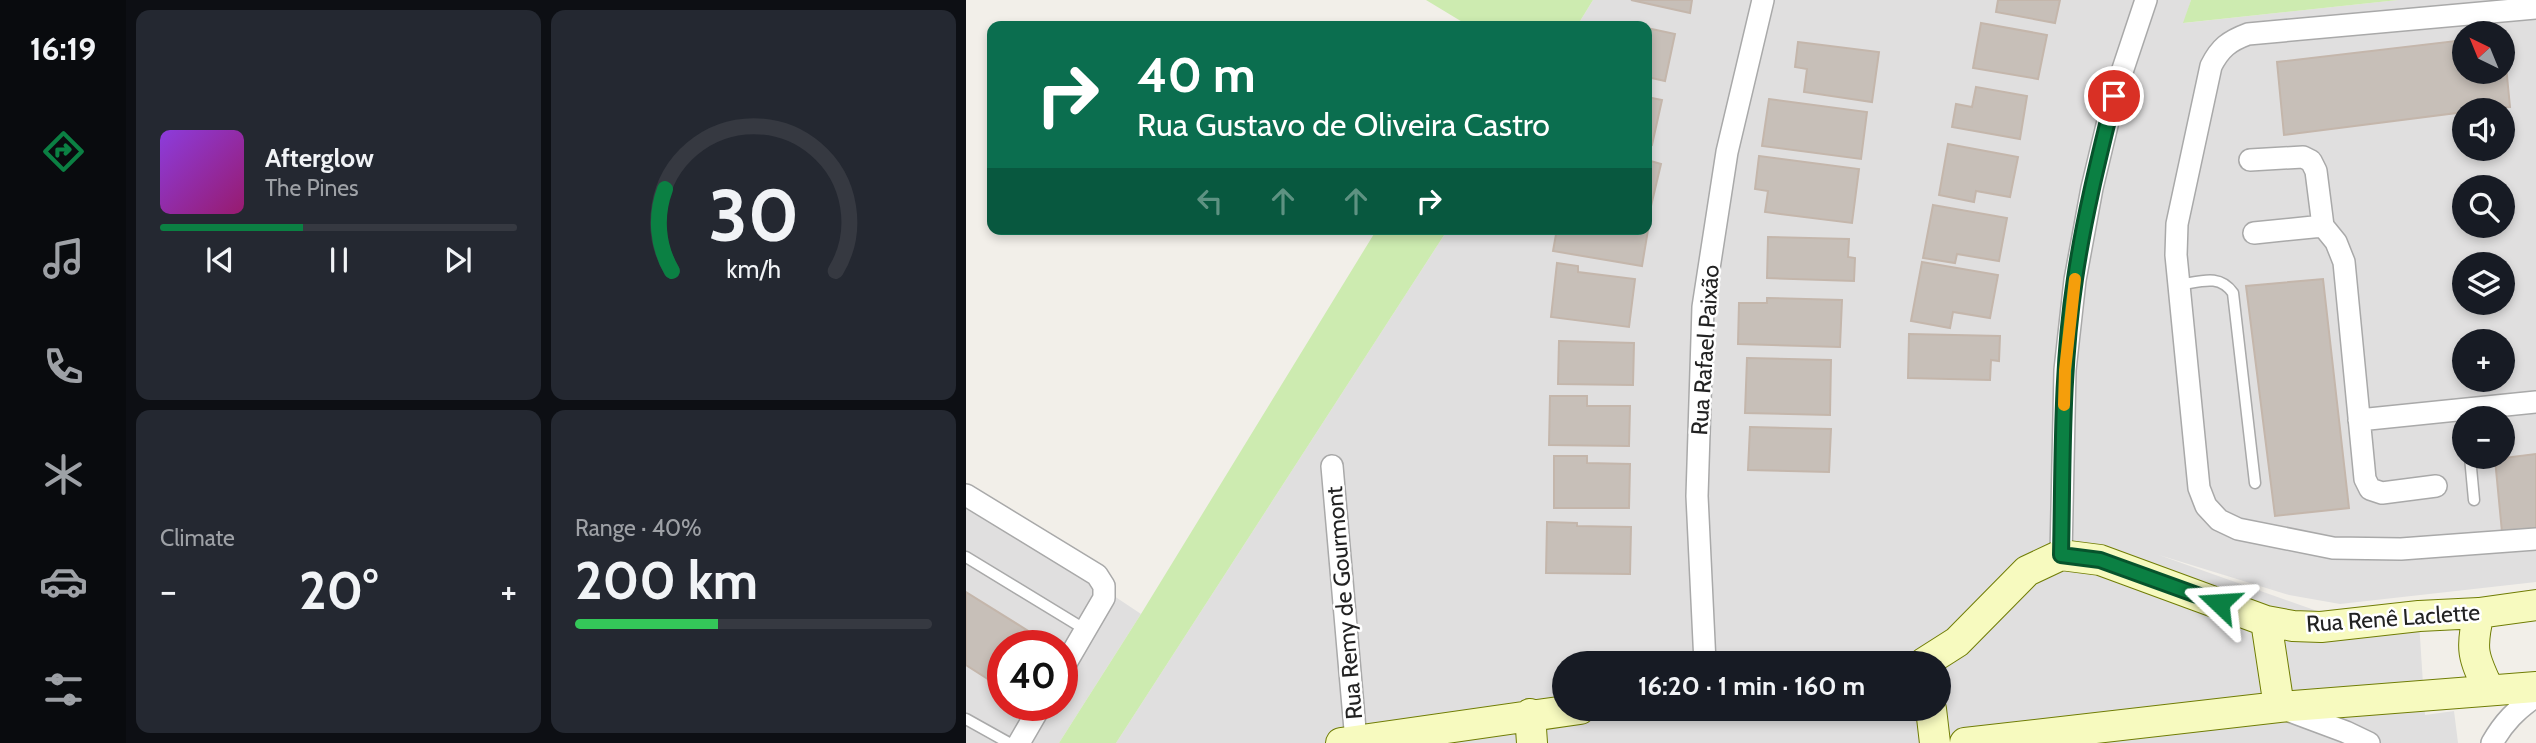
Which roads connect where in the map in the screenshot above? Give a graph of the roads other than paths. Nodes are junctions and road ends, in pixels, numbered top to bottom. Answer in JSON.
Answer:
{"nodes":[{"id":1,"x":1763,"y":0,"type":"edge"},
{"id":2,"x":2147,"y":0,"type":"edge"},
{"id":3,"x":2536,"y":8,"type":"edge"},
{"id":4,"x":2250,"y":160,"type":"dead end"},
{"id":5,"x":2323,"y":226,"type":"junction"},
{"id":6,"x":2254,"y":233,"type":"dead end"},
{"id":7,"x":2178,"y":285,"type":"junction"},
{"id":8,"x":2536,"y":402,"type":"edge"},
{"id":9,"x":2513,"y":406,"type":"edge"},
{"id":10,"x":2452,"y":415,"type":"edge"},
{"id":11,"x":2359,"y":420,"type":"junction"},
{"id":12,"x":1332,"y":466,"type":"dead end"},
{"id":13,"x":2471,"y":469,"type":"edge"},
{"id":14,"x":2255,"y":483,"type":"dead end"},
{"id":15,"x":2436,"y":486,"type":"dead end"},
{"id":16,"x":966,"y":495,"type":"edge"},
{"id":17,"x":2474,"y":500,"type":"dead end"},
{"id":18,"x":2536,"y":539,"type":"edge"},
{"id":19,"x":2061,"y":555,"type":"junction"},
{"id":20,"x":966,"y":557,"type":"edge"},
{"id":21,"x":2536,"y":605,"type":"edge"},
{"id":22,"x":2479,"y":613,"type":"junction"},
{"id":23,"x":2266,"y":621,"type":"junction"},
{"id":24,"x":1086,"y":630,"type":"junction"},
{"id":25,"x":1078,"y":643,"type":"edge"},
{"id":26,"x":1704,"y":651,"type":"edge"},
{"id":27,"x":1943,"y":651,"type":"edge"},
{"id":28,"x":2536,"y":687,"type":"edge"},
{"id":29,"x":2489,"y":690,"type":"junction"},
{"id":30,"x":2536,"y":696,"type":"edge"},
{"id":31,"x":2279,"y":707,"type":"junction"},
{"id":32,"x":966,"y":719,"type":"edge"},
{"id":33,"x":1552,"y":720,"type":"edge"},
{"id":34,"x":1032,"y":721,"type":"edge"},
{"id":35,"x":1932,"y":721,"type":"edge"},
{"id":36,"x":1531,"y":729,"type":"edge"},
{"id":37,"x":2087,"y":735,"type":"edge"},
{"id":38,"x":1348,"y":742,"type":"edge"},
{"id":39,"x":1009,"y":743,"type":"edge"},
{"id":40,"x":1019,"y":743,"type":"edge"},
{"id":41,"x":1935,"y":743,"type":"edge"},
{"id":42,"x":1965,"y":743,"type":"edge"},
{"id":43,"x":2369,"y":743,"type":"edge"},
{"id":44,"x":2492,"y":743,"type":"edge"}],
"edges":[{"from":1,"to":26,"type":"street","name":"Rua Rafael Paixão"},
{"from":2,"to":19,"type":"street"},
{"from":3,"to":7,"type":"street"},
{"from":4,"to":5,"type":"street"},
{"from":5,"to":6,"type":"street"},
{"from":5,"to":11,"type":"street"},
{"from":7,"to":14,"type":"lane"},
{"from":7,"to":18,"type":"street"},
{"from":8,"to":9,"type":"street"},
{"from":10,"to":11,"type":"street"},
{"from":11,"to":15,"type":"street"},
{"from":12,"to":38,"type":"street","name":"Rua Remy de Gourmont"},
{"from":13,"to":17,"type":"lane"},
{"from":16,"to":24,"type":"street"},
{"from":19,"to":23,"type":"street","name":"Rua Renê Laclette"},
{"from":19,"to":27,"type":"street"},
{"from":20,"to":24,"type":"lane"},
{"from":21,"to":22,"type":"street","name":"Rua Renê Laclette"},
{"from":22,"to":23,"type":"street","name":"Rua Renê Laclette"},
{"from":22,"to":29,"type":"street"},
{"from":23,"to":31,"type":"street"},
{"from":24,"to":25,"type":"street"},
{"from":28,"to":29,"type":"street"},
{"from":29,"to":31,"type":"street"},
{"from":30,"to":44,"type":"street"},
{"from":31,"to":37,"type":"street"},
{"from":31,"to":43,"type":"street"},
{"from":32,"to":39,"type":"lane"},
{"from":33,"to":36,"type":"street"},
{"from":34,"to":40,"type":"street"},
{"from":35,"to":41,"type":"street"},
{"from":36,"to":38,"type":"street"},
{"from":37,"to":42,"type":"street"}]}
